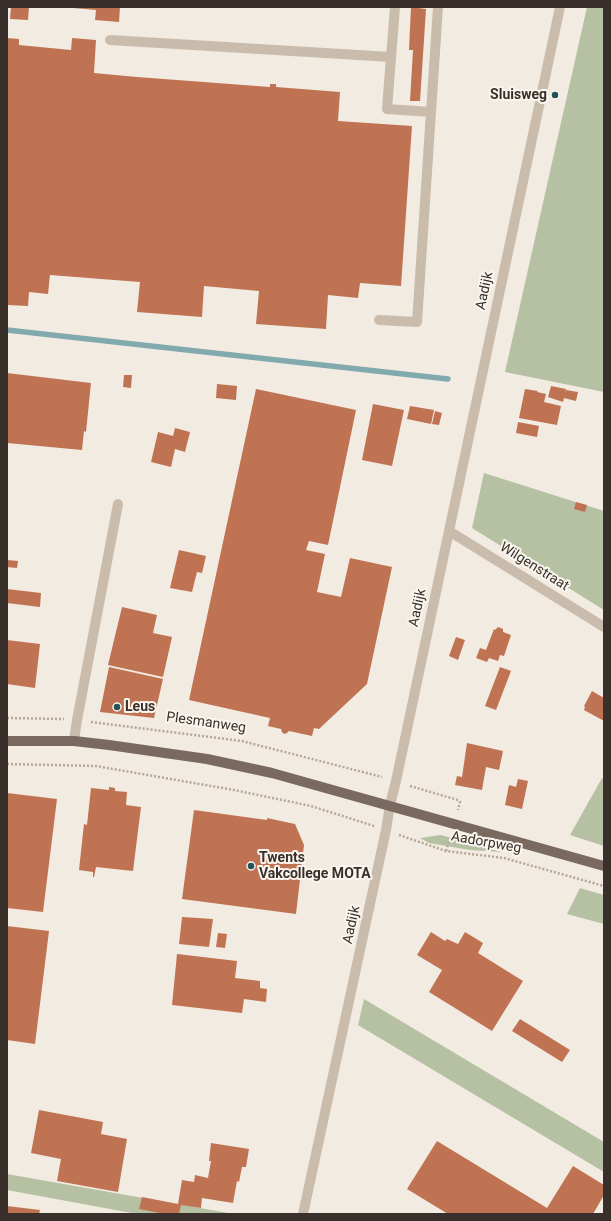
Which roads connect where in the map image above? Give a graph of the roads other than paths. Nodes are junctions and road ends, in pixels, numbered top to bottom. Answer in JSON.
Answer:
{"nodes":[{"id":1,"x":395,"y":7,"type":"edge"},
{"id":2,"x":438,"y":7,"type":"edge"},
{"id":3,"x":560,"y":7,"type":"edge"},
{"id":4,"x":110,"y":40,"type":"dead end"},
{"id":5,"x":391,"y":57,"type":"junction"},
{"id":6,"x":431,"y":112,"type":"junction"},
{"id":7,"x":379,"y":320,"type":"dead end"},
{"id":8,"x":118,"y":504,"type":"dead end"},
{"id":9,"x":449,"y":531,"type":"junction"},
{"id":10,"x":604,"y":627,"type":"edge"},
{"id":11,"x":7,"y":741,"type":"edge"},
{"id":12,"x":74,"y":741,"type":"junction"},
{"id":13,"x":390,"y":805,"type":"junction"},
{"id":14,"x":604,"y":866,"type":"edge"},
{"id":15,"x":303,"y":1214,"type":"edge"}],
"edges":[{"from":1,"to":5,"type":"street"},
{"from":2,"to":6,"type":"street"},
{"from":3,"to":9,"type":"street","name":"Aadijk"},
{"from":4,"to":5,"type":"street"},
{"from":5,"to":6,"type":"street"},
{"from":6,"to":7,"type":"street"},
{"from":8,"to":12,"type":"street"},
{"from":9,"to":10,"type":"street","name":"Wilgenstraat"},
{"from":9,"to":13,"type":"street","name":"Aadijk"},
{"from":11,"to":12,"type":"main road"},
{"from":12,"to":13,"type":"main road"},
{"from":13,"to":14,"type":"main road","name":"Aadorpweg"},
{"from":13,"to":15,"type":"street","name":"Aadijk"}]}
